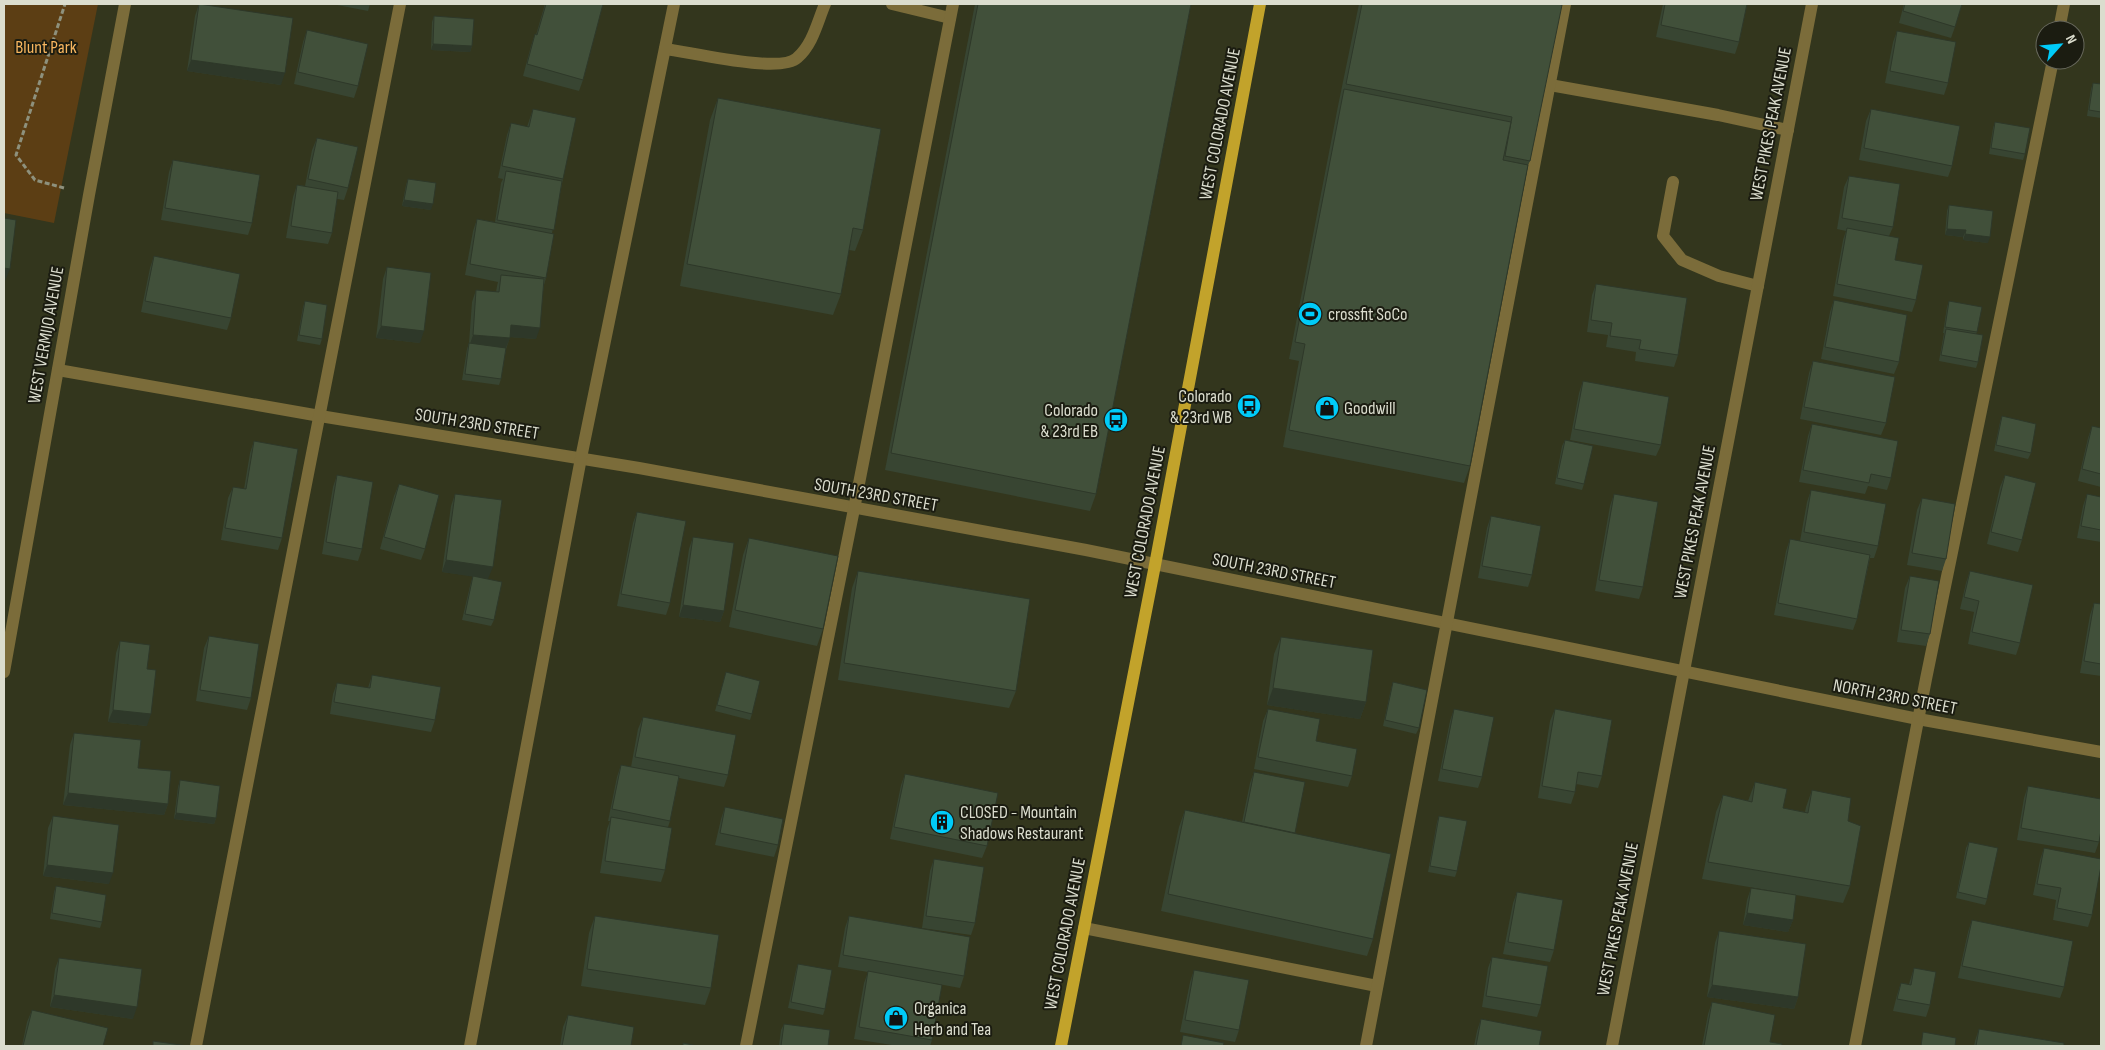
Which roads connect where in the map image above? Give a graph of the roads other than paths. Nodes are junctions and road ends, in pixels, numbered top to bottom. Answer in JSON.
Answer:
{"nodes":[{"id":1,"x":125,"y":4,"type":"edge"},
{"id":2,"x":400,"y":4,"type":"edge"},
{"id":3,"x":674,"y":4,"type":"edge"},
{"id":4,"x":824,"y":4,"type":"edge"},
{"id":5,"x":892,"y":4,"type":"edge"},
{"id":6,"x":952,"y":4,"type":"edge"},
{"id":7,"x":1260,"y":4,"type":"edge"},
{"id":8,"x":1565,"y":4,"type":"edge"},
{"id":9,"x":1812,"y":4,"type":"edge"},
{"id":10,"x":2064,"y":4,"type":"edge"},
{"id":11,"x":950,"y":18,"type":"junction"},
{"id":12,"x":2061,"y":20,"type":"edge"},
{"id":13,"x":665,"y":48,"type":"junction"},
{"id":14,"x":2051,"y":70,"type":"edge"},
{"id":15,"x":1550,"y":86,"type":"junction"},
{"id":16,"x":1788,"y":130,"type":"junction"},
{"id":17,"x":1673,"y":182,"type":"dead end"},
{"id":18,"x":1758,"y":286,"type":"junction"},
{"id":19,"x":58,"y":370,"type":"junction"},
{"id":20,"x":320,"y":416,"type":"junction"},
{"id":21,"x":581,"y":458,"type":"junction"},
{"id":22,"x":854,"y":509,"type":"junction"},
{"id":23,"x":1155,"y":565,"type":"junction"},
{"id":24,"x":1447,"y":624,"type":"junction"},
{"id":25,"x":4,"y":672,"type":"edge"},
{"id":26,"x":1684,"y":672,"type":"junction"},
{"id":27,"x":1918,"y":719,"type":"junction"},
{"id":28,"x":2101,"y":752,"type":"edge"},
{"id":29,"x":1084,"y":928,"type":"junction"},
{"id":30,"x":1377,"y":986,"type":"junction"},
{"id":31,"x":196,"y":1046,"type":"edge"},
{"id":32,"x":470,"y":1046,"type":"edge"},
{"id":33,"x":746,"y":1046,"type":"edge"},
{"id":34,"x":1061,"y":1046,"type":"edge"},
{"id":35,"x":1366,"y":1046,"type":"edge"},
{"id":36,"x":1612,"y":1046,"type":"edge"},
{"id":37,"x":1855,"y":1046,"type":"edge"}],
"edges":[{"from":1,"to":19,"type":"street","name":"WEST VERMIJO AVENUE"},
{"from":2,"to":20,"type":"street"},
{"from":3,"to":13,"type":"street"},
{"from":4,"to":13,"type":"street"},
{"from":5,"to":11,"type":"street"},
{"from":6,"to":11,"type":"street"},
{"from":7,"to":23,"type":"main road","name":"WEST COLORADO AVENUE"},
{"from":8,"to":15,"type":"street"},
{"from":9,"to":16,"type":"street","name":"WEST PIKES PEAK AVENUE"},
{"from":10,"to":12,"type":"street"},
{"from":11,"to":22,"type":"street"},
{"from":13,"to":21,"type":"street"},
{"from":14,"to":27,"type":"street"},
{"from":15,"to":16,"type":"street"},
{"from":15,"to":24,"type":"street"},
{"from":16,"to":18,"type":"street","name":"WEST PIKES PEAK AVENUE"},
{"from":17,"to":18,"type":"street"},
{"from":18,"to":26,"type":"street","name":"WEST PIKES PEAK AVENUE"},
{"from":19,"to":20,"type":"street","name":"SOUTH 23RD STREET"},
{"from":19,"to":25,"type":"street","name":"WEST VERMIJO AVENUE"},
{"from":20,"to":21,"type":"street","name":"SOUTH 23RD STREET"},
{"from":20,"to":31,"type":"street"},
{"from":21,"to":22,"type":"street","name":"SOUTH 23RD STREET"},
{"from":21,"to":32,"type":"street"},
{"from":22,"to":23,"type":"street","name":"SOUTH 23RD STREET"},
{"from":22,"to":33,"type":"street"},
{"from":23,"to":24,"type":"street","name":"SOUTH 23RD STREET"},
{"from":23,"to":29,"type":"main road","name":"WEST COLORADO AVENUE"},
{"from":24,"to":26,"type":"street","name":"SOUTH 23RD STREET"},
{"from":24,"to":30,"type":"street"},
{"from":26,"to":27,"type":"street","name":"NORTH 23RD STREET"},
{"from":26,"to":36,"type":"street","name":"WEST PIKES PEAK AVENUE"},
{"from":27,"to":28,"type":"street","name":"NORTH 23RD STREET"},
{"from":27,"to":37,"type":"street"},
{"from":29,"to":30,"type":"street"},
{"from":29,"to":34,"type":"main road","name":"WEST COLORADO AVENUE"},
{"from":30,"to":35,"type":"street"}]}
